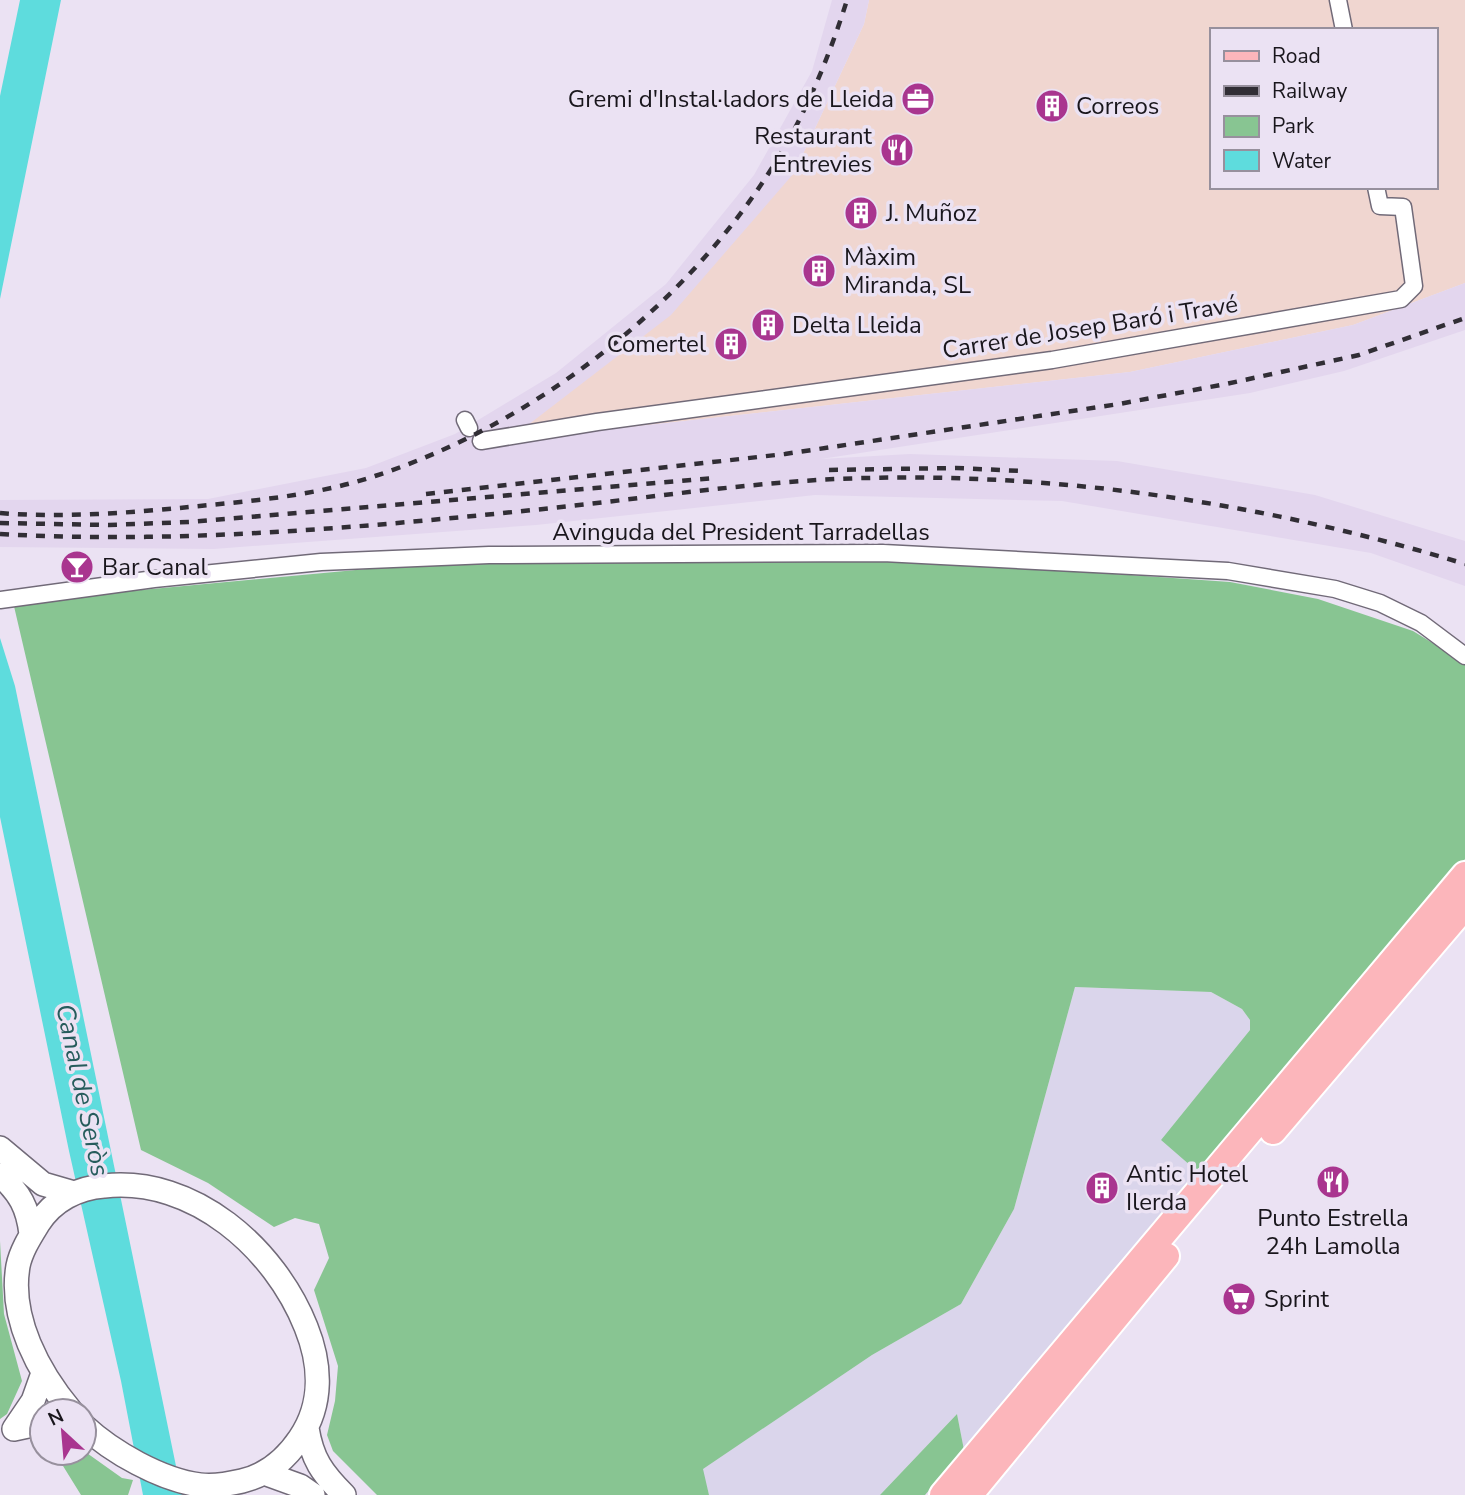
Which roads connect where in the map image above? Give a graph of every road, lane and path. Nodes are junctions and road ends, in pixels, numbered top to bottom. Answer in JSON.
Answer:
{"nodes":[{"id":1,"x":1338,"y":0,"type":"edge"},
{"id":2,"x":1344,"y":28,"type":"edge"},
{"id":3,"x":1376,"y":189,"type":"edge"},
{"id":4,"x":481,"y":441,"type":"dead end"},
{"id":5,"x":0,"y":600,"type":"edge"},
{"id":6,"x":1465,"y":656,"type":"edge"},
{"id":7,"x":1465,"y":875,"type":"edge"},
{"id":8,"x":1465,"y":906,"type":"edge"},
{"id":9,"x":0,"y":1148,"type":"edge"},
{"id":10,"x":0,"y":1175,"type":"edge"},
{"id":11,"x":74,"y":1193,"type":"junction"},
{"id":12,"x":32,"y":1234,"type":"junction"},
{"id":13,"x":43,"y":1373,"type":"junction"},
{"id":14,"x":34,"y":1397,"type":"edge"},
{"id":15,"x":61,"y":1397,"type":"edge"},
{"id":16,"x":28,"y":1408,"type":"edge"},
{"id":17,"x":28,"y":1426,"type":"edge"},
{"id":18,"x":307,"y":1428,"type":"junction"},
{"id":19,"x":98,"y":1436,"type":"edge"},
{"id":20,"x":264,"y":1473,"type":"junction"},
{"id":21,"x":313,"y":1495,"type":"edge"},
{"id":22,"x":344,"y":1495,"type":"edge"},
{"id":23,"x":943,"y":1495,"type":"edge"},
{"id":24,"x":969,"y":1495,"type":"edge"}],
"edges":[{"from":1,"to":2,"type":"street"},
{"from":3,"to":4,"type":"street","name":"Carrer de Josep Baró i Travé"},
{"from":5,"to":6,"type":"street","name":"Avinguda del President Tarradellas"},
{"from":7,"to":23,"type":"main road"},
{"from":8,"to":24,"type":"main road"},
{"from":9,"to":11,"type":"main road"},
{"from":10,"to":12,"type":"main road"},
{"from":11,"to":12,"type":"main road"},
{"from":11,"to":18,"type":"main road"},
{"from":12,"to":13,"type":"main road"},
{"from":13,"to":14,"type":"main road"},
{"from":13,"to":15,"type":"main road"},
{"from":16,"to":17,"type":"main road"},
{"from":18,"to":20,"type":"main road"},
{"from":18,"to":22,"type":"main road"},
{"from":19,"to":20,"type":"main road"},
{"from":20,"to":21,"type":"main road"}]}
